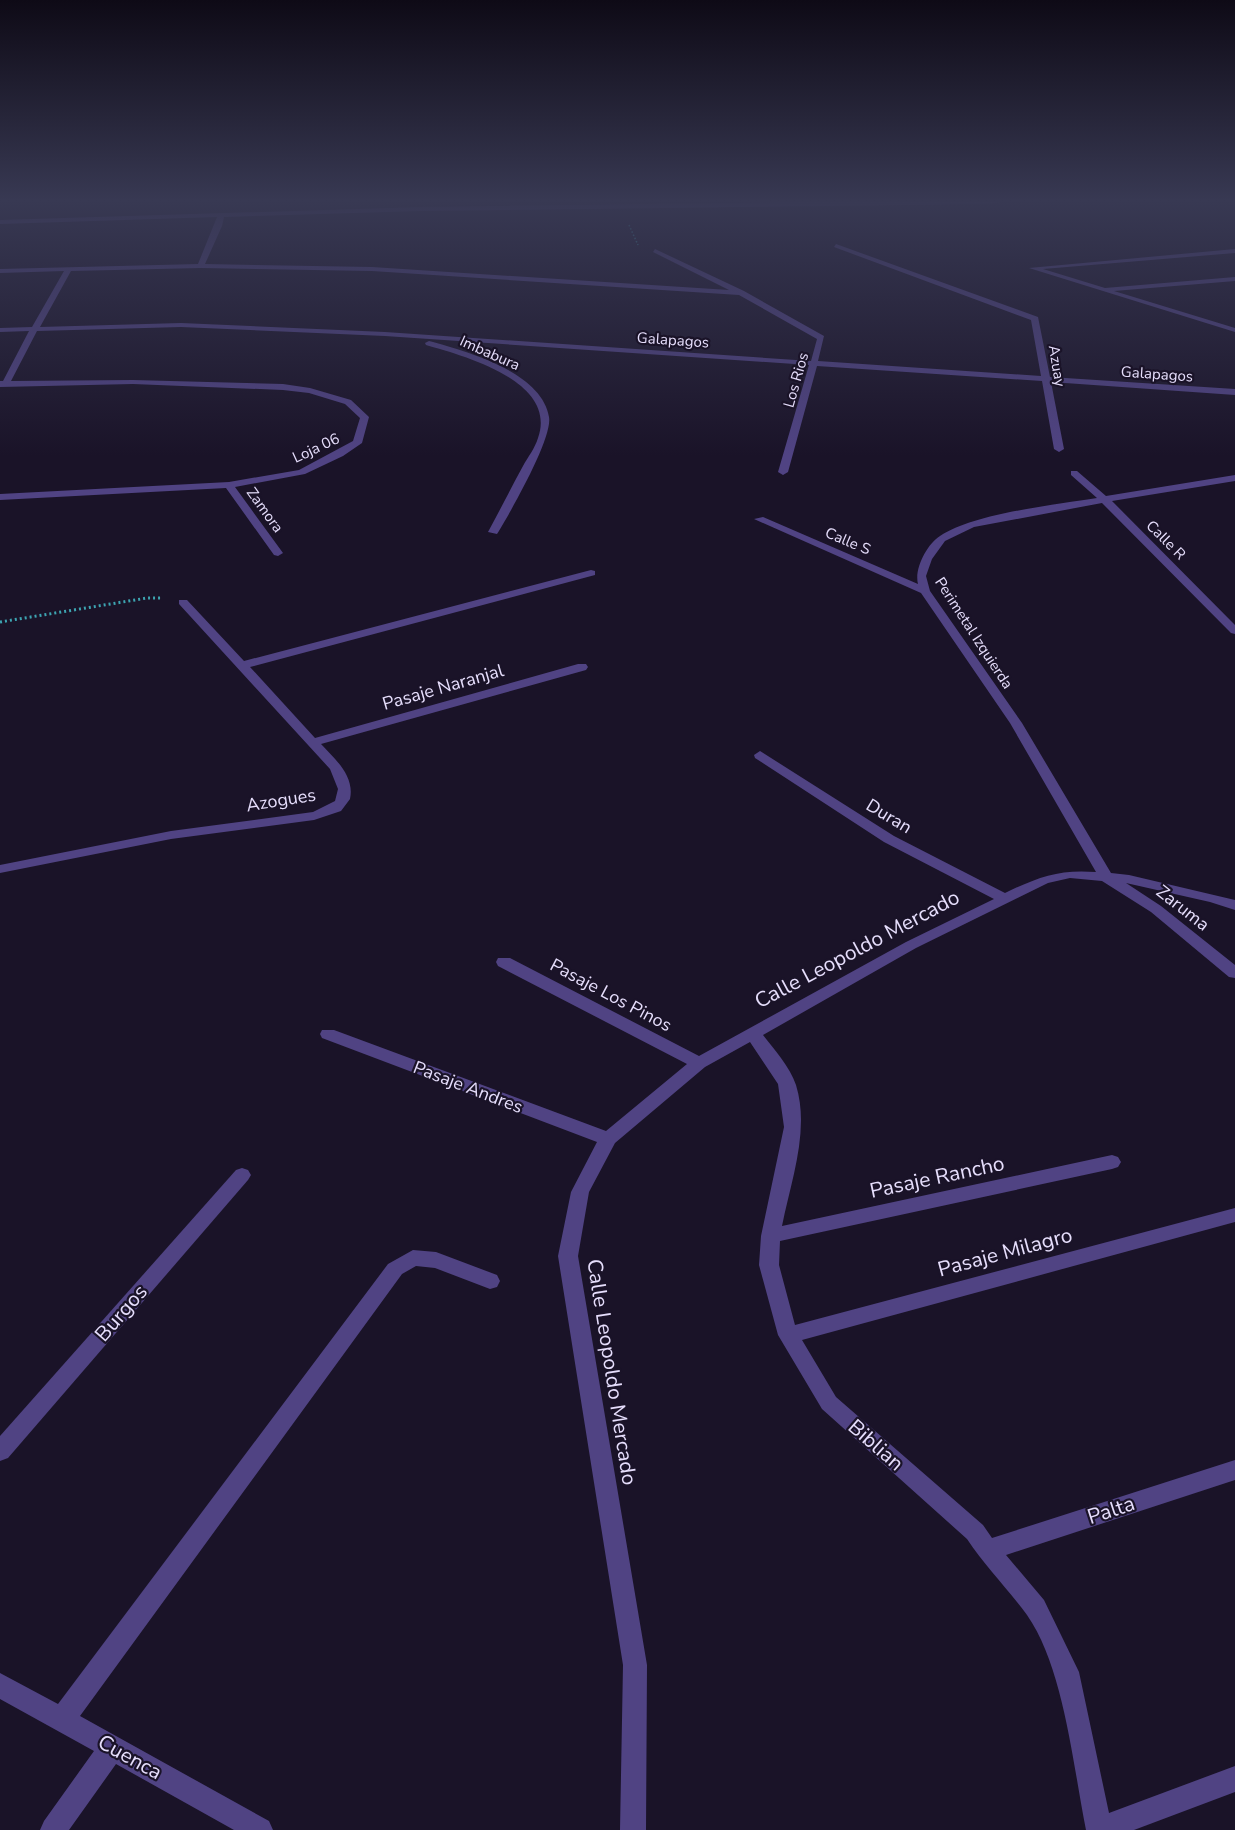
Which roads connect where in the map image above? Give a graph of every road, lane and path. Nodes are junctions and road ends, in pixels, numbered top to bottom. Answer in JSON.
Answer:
{"nodes":[{"id":1,"x":61,"y":284,"type":"edge"},
{"id":2,"x":609,"y":284,"type":"edge"},
{"id":3,"x":723,"y":284,"type":"edge"},
{"id":4,"x":939,"y":284,"type":"edge"},
{"id":5,"x":1083,"y":284,"type":"edge"},
{"id":6,"x":1169,"y":284,"type":"edge"},
{"id":7,"x":1100,"y":290,"type":"junction"},
{"id":8,"x":741,"y":293,"type":"junction"},
{"id":9,"x":36,"y":329,"type":"junction"},
{"id":10,"x":0,"y":330,"type":"edge"},
{"id":11,"x":1235,"y":330,"type":"edge"},
{"id":12,"x":385,"y":334,"type":"junction"},
{"id":13,"x":815,"y":364,"type":"junction"},
{"id":14,"x":1045,"y":380,"type":"junction"},
{"id":15,"x":3,"y":384,"type":"edge"},
{"id":16,"x":1235,"y":392,"type":"edge"},
{"id":17,"x":1059,"y":449,"type":"dead end"},
{"id":18,"x":783,"y":472,"type":"dead end"},
{"id":19,"x":1074,"y":473,"type":"dead end"},
{"id":20,"x":1235,"y":478,"type":"edge"},
{"id":21,"x":229,"y":485,"type":"junction"},
{"id":22,"x":0,"y":497,"type":"edge"},
{"id":23,"x":1106,"y":501,"type":"junction"},
{"id":24,"x":759,"y":519,"type":"dead end"},
{"id":25,"x":493,"y":532,"type":"dead end"},
{"id":26,"x":278,"y":553,"type":"dead end"},
{"id":27,"x":591,"y":573,"type":"dead end"},
{"id":28,"x":926,"y":591,"type":"junction"},
{"id":29,"x":183,"y":602,"type":"joint"},
{"id":30,"x":0,"y":622,"type":"edge"},
{"id":31,"x":1235,"y":631,"type":"edge"},
{"id":32,"x":240,"y":666,"type":"junction"},
{"id":33,"x":582,"y":667,"type":"dead end"},
{"id":34,"x":314,"y":742,"type":"junction"},
{"id":35,"x":760,"y":755,"type":"dead end"},
{"id":36,"x":0,"y":869,"type":"edge"},
{"id":37,"x":1106,"y":877,"type":"junction"},
{"id":38,"x":1004,"y":898,"type":"junction"},
{"id":39,"x":1235,"y":905,"type":"edge"},
{"id":40,"x":504,"y":962,"type":"dead end"},
{"id":41,"x":1235,"y":973,"type":"edge"},
{"id":42,"x":752,"y":1032,"type":"junction"},
{"id":43,"x":328,"y":1034,"type":"dead end"},
{"id":44,"x":699,"y":1063,"type":"junction"},
{"id":45,"x":608,"y":1139,"type":"junction"},
{"id":46,"x":1112,"y":1162,"type":"dead end"},
{"id":47,"x":242,"y":1175,"type":"dead end"},
{"id":48,"x":1235,"y":1215,"type":"edge"},
{"id":49,"x":771,"y":1236,"type":"junction"},
{"id":50,"x":490,"y":1281,"type":"dead end"},
{"id":51,"x":788,"y":1335,"type":"junction"},
{"id":52,"x":0,"y":1451,"type":"edge"},
{"id":53,"x":1235,"y":1470,"type":"edge"},
{"id":54,"x":987,"y":1550,"type":"junction"},
{"id":55,"x":0,"y":1685,"type":"edge"},
{"id":56,"x":62,"y":1719,"type":"junction"},
{"id":57,"x":112,"y":1747,"type":"junction"},
{"id":58,"x":1235,"y":1779,"type":"edge"},
{"id":59,"x":53,"y":1830,"type":"edge"},
{"id":60,"x":260,"y":1830,"type":"edge"},
{"id":61,"x":633,"y":1830,"type":"edge"},
{"id":62,"x":1099,"y":1830,"type":"edge"}],
"edges":[{"from":1,"to":9,"type":"street"},
{"from":2,"to":8,"type":"street"},
{"from":3,"to":8,"type":"street","name":"Los Rios"},
{"from":4,"to":14,"type":"street","name":"Azuay"},
{"from":5,"to":7,"type":"street"},
{"from":6,"to":7,"type":"street"},
{"from":7,"to":11,"type":"street"},
{"from":8,"to":13,"type":"street","name":"Los Rios"},
{"from":9,"to":10,"type":"street","name":"Galapagos"},
{"from":9,"to":12,"type":"street","name":"Galapagos"},
{"from":9,"to":15,"type":"street"},
{"from":12,"to":13,"type":"street","name":"Galapagos"},
{"from":12,"to":25,"type":"street","name":"Imbabura"},
{"from":13,"to":14,"type":"street","name":"Galapagos"},
{"from":13,"to":18,"type":"street","name":"Los Rios"},
{"from":14,"to":16,"type":"street","name":"Galapagos"},
{"from":14,"to":17,"type":"street","name":"Azuay"},
{"from":15,"to":21,"type":"street","name":"Loja 06"},
{"from":19,"to":23,"type":"street","name":"Calle R"},
{"from":20,"to":23,"type":"street","name":"Perimetal Izquierda"},
{"from":21,"to":22,"type":"street","name":"Loja 06"},
{"from":21,"to":26,"type":"street","name":"Zamora"},
{"from":23,"to":28,"type":"street","name":"Perimetal Izquierda"},
{"from":23,"to":31,"type":"street","name":"Calle R"},
{"from":24,"to":28,"type":"street","name":"Calle S"},
{"from":27,"to":32,"type":"street"},
{"from":28,"to":37,"type":"street","name":"Perimetal Izquierda"},
{"from":29,"to":30,"type":"path"},
{"from":29,"to":32,"type":"street","name":"Azogues"},
{"from":32,"to":34,"type":"street","name":"Azogues"},
{"from":33,"to":34,"type":"street","name":"Pasaje Naranjal"},
{"from":34,"to":36,"type":"street","name":"Azogues"},
{"from":35,"to":38,"type":"street","name":"Duran"},
{"from":37,"to":38,"type":"street","name":"Calle Leopoldo Mercado"},
{"from":37,"to":39,"type":"street","name":"Calle Leopoldo Mercado"},
{"from":37,"to":41,"type":"street","name":"Zaruma"},
{"from":38,"to":42,"type":"street","name":"Calle Leopoldo Mercado"},
{"from":40,"to":44,"type":"street","name":"Pasaje Los Pinos"},
{"from":42,"to":44,"type":"street","name":"Calle Leopoldo Mercado"},
{"from":42,"to":49,"type":"street","name":"Biblian"},
{"from":43,"to":45,"type":"street","name":"Pasaje Andres"},
{"from":44,"to":45,"type":"street","name":"Calle Leopoldo Mercado"},
{"from":45,"to":61,"type":"street","name":"Calle Leopoldo Mercado"},
{"from":46,"to":49,"type":"street","name":"Pasaje Rancho"},
{"from":47,"to":52,"type":"street","name":"Burgos"},
{"from":48,"to":51,"type":"street","name":"Pasaje Milagro"},
{"from":49,"to":51,"type":"street","name":"Biblian"},
{"from":50,"to":56,"type":"street"},
{"from":51,"to":54,"type":"street","name":"Biblian"},
{"from":53,"to":54,"type":"street","name":"Palta"},
{"from":54,"to":62,"type":"street","name":"Biblian"},
{"from":55,"to":56,"type":"street","name":"Cuenca"},
{"from":56,"to":57,"type":"street","name":"Cuenca"},
{"from":57,"to":59,"type":"street"},
{"from":57,"to":60,"type":"street","name":"Cuenca"},
{"from":58,"to":62,"type":"street"}]}
